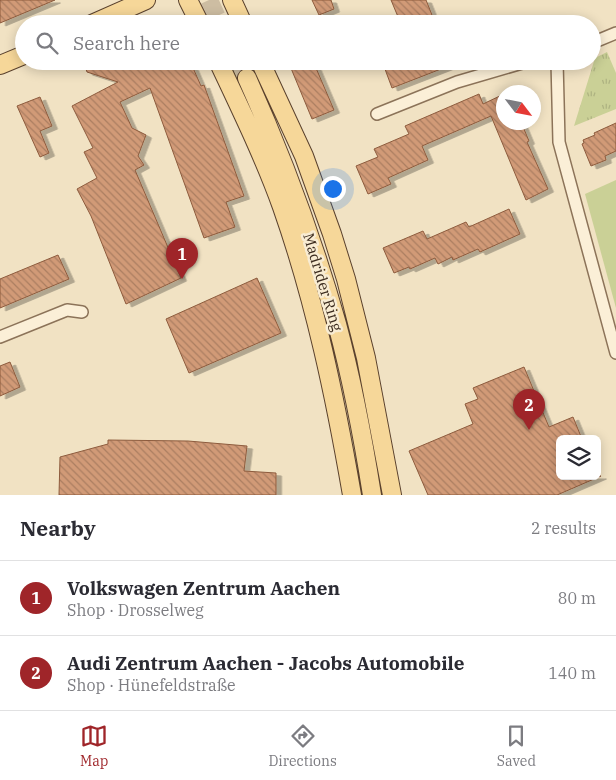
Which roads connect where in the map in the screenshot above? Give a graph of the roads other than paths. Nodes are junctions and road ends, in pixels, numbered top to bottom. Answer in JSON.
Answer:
{"nodes":[{"id":1,"x":146,"y":0,"type":"edge"},
{"id":2,"x":188,"y":0,"type":"edge"},
{"id":3,"x":232,"y":0,"type":"edge"},
{"id":4,"x":112,"y":15,"type":"edge"},
{"id":5,"x":196,"y":15,"type":"edge"},
{"id":6,"x":239,"y":15,"type":"edge"},
{"id":7,"x":616,"y":33,"type":"edge"},
{"id":8,"x":601,"y":39,"type":"edge"},
{"id":9,"x":15,"y":59,"type":"edge"},
{"id":10,"x":0,"y":65,"type":"edge"},
{"id":11,"x":222,"y":70,"type":"edge"},
{"id":12,"x":264,"y":70,"type":"tunnel mouth"},
{"id":13,"x":498,"y":70,"type":"edge"},
{"id":14,"x":557,"y":70,"type":"edge"},
{"id":15,"x":247,"y":78,"type":"tunnel mouth"},
{"id":16,"x":377,"y":114,"type":"dead end"},
{"id":17,"x":82,"y":312,"type":"dead end"},
{"id":18,"x":0,"y":337,"type":"edge"},
{"id":19,"x":616,"y":353,"type":"edge"},
{"id":20,"x":352,"y":495,"type":"edge"},
{"id":21,"x":372,"y":495,"type":"edge"},
{"id":22,"x":392,"y":495,"type":"edge"}],
"edges":[{"from":1,"to":4,"type":"main road"},
{"from":2,"to":5,"type":"main road"},
{"from":3,"to":6,"type":"main road"},
{"from":7,"to":8,"type":"street"},
{"from":9,"to":10,"type":"main road"},
{"from":11,"to":20,"type":"main road"},
{"from":12,"to":22,"type":"main road"},
{"from":13,"to":16,"type":"street"},
{"from":14,"to":19,"type":"street"},
{"from":15,"to":21,"type":"main road","name":"Madrider Ring"},
{"from":17,"to":18,"type":"street"}]}
